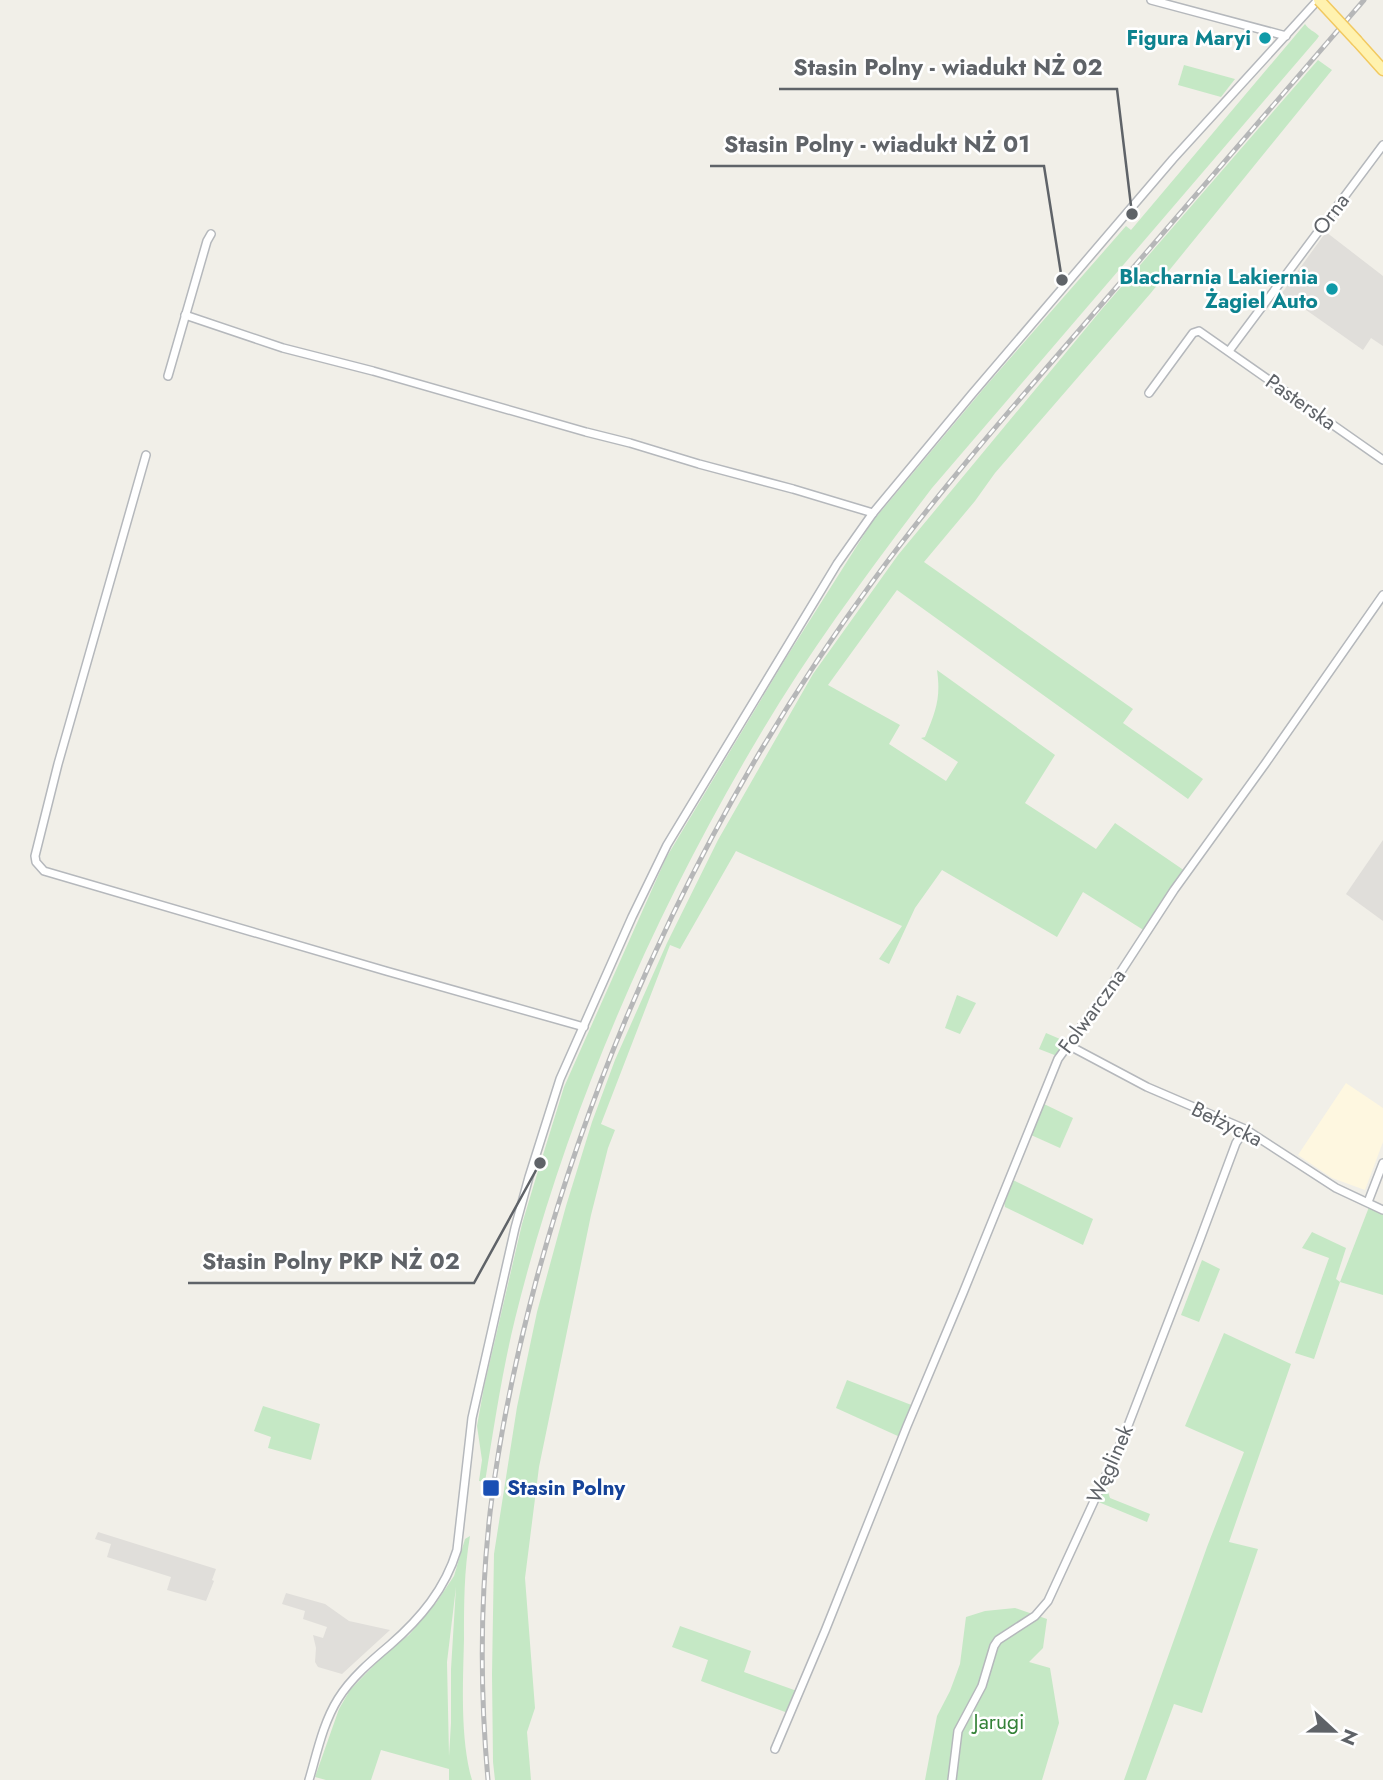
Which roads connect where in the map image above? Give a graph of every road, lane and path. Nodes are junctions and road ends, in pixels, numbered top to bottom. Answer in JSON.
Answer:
{"nodes":[{"id":1,"x":1151,"y":0,"type":"edge"},
{"id":2,"x":1318,"y":0,"type":"edge"},
{"id":3,"x":1286,"y":36,"type":"junction"},
{"id":4,"x":1383,"y":70,"type":"edge"},
{"id":5,"x":1383,"y":145,"type":"edge"},
{"id":6,"x":211,"y":234,"type":"dead end"},
{"id":7,"x":185,"y":315,"type":"junction"},
{"id":8,"x":1228,"y":351,"type":"junction"},
{"id":9,"x":168,"y":376,"type":"dead end"},
{"id":10,"x":1149,"y":393,"type":"dead end"},
{"id":11,"x":146,"y":455,"type":"dead end"},
{"id":12,"x":1383,"y":460,"type":"edge"},
{"id":13,"x":873,"y":513,"type":"junction"},
{"id":14,"x":1383,"y":595,"type":"edge"},
{"id":15,"x":584,"y":1027,"type":"junction"},
{"id":16,"x":1068,"y":1045,"type":"junction"},
{"id":17,"x":1248,"y":1131,"type":"junction"},
{"id":18,"x":1383,"y":1163,"type":"edge"},
{"id":19,"x":1368,"y":1202,"type":"junction"},
{"id":20,"x":1383,"y":1210,"type":"edge"},
{"id":21,"x":775,"y":1749,"type":"dead end"},
{"id":22,"x":309,"y":1780,"type":"edge"},
{"id":23,"x":952,"y":1780,"type":"edge"}],
"edges":[{"from":1,"to":3,"type":"street"},
{"from":2,"to":3,"type":"street"},
{"from":2,"to":4,"type":"main road","bridge":true},
{"from":3,"to":13,"type":"street"},
{"from":5,"to":8,"type":"street","name":"Orna"},
{"from":6,"to":7,"type":"street"},
{"from":7,"to":9,"type":"street"},
{"from":7,"to":13,"type":"street"},
{"from":8,"to":10,"type":"street","name":"Pasterska"},
{"from":8,"to":12,"type":"street","name":"Pasterska"},
{"from":11,"to":15,"type":"street"},
{"from":13,"to":15,"type":"street"},
{"from":14,"to":16,"type":"street","name":"Folwarczna"},
{"from":15,"to":22,"type":"street"},
{"from":16,"to":17,"type":"street","name":"Bełżycka"},
{"from":16,"to":21,"type":"street","name":"Folwarczna"},
{"from":17,"to":19,"type":"street","name":"Bełżycka"},
{"from":17,"to":23,"type":"street","name":"Węglinek"},
{"from":18,"to":19,"type":"street"},
{"from":19,"to":20,"type":"street","name":"Bełżycka"}]}
